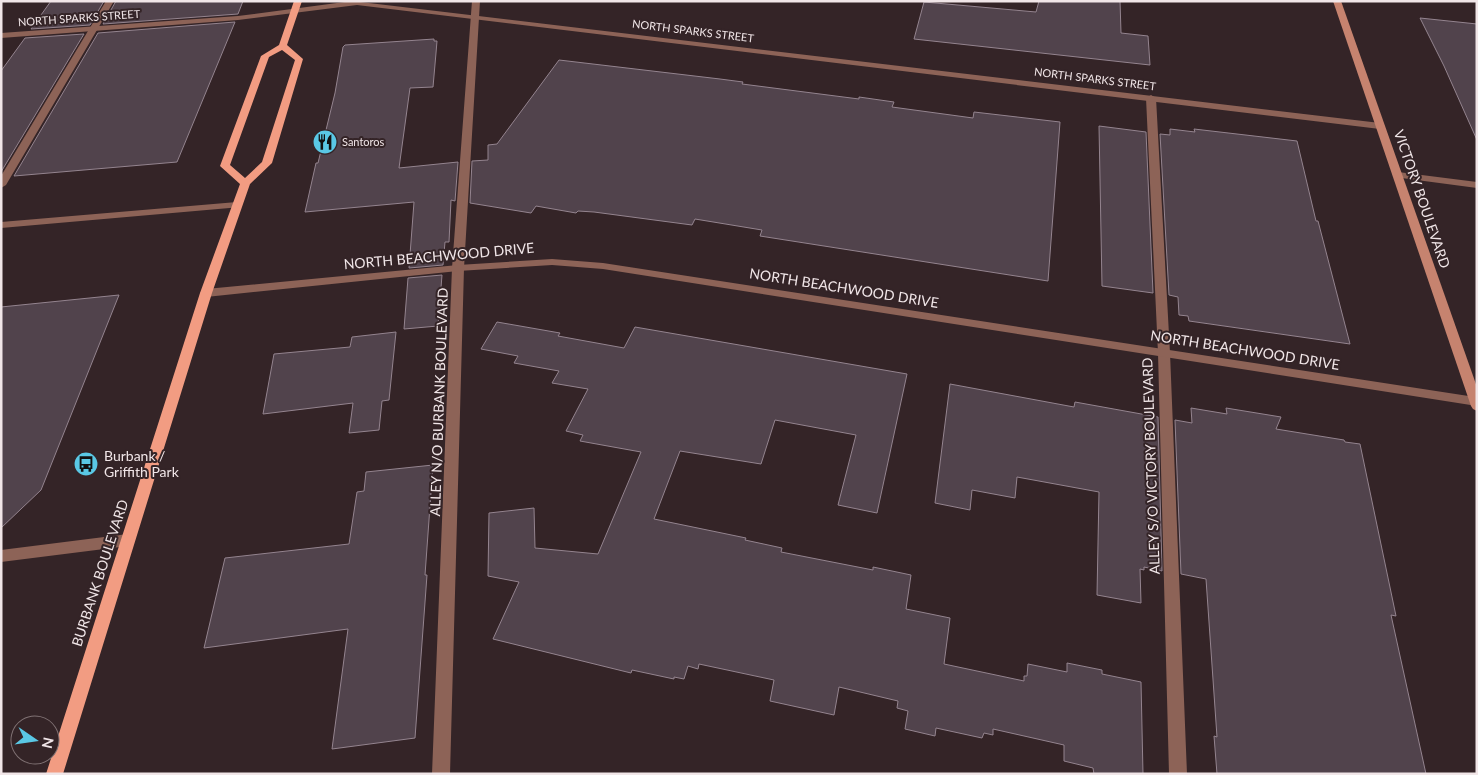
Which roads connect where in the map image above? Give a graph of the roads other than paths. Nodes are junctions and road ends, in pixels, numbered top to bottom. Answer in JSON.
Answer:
{"nodes":[{"id":1,"x":110,"y":1,"type":"edge"},
{"id":2,"x":298,"y":1,"type":"edge"},
{"id":3,"x":476,"y":1,"type":"edge"},
{"id":4,"x":1337,"y":1,"type":"edge"},
{"id":5,"x":294,"y":11,"type":"junction"},
{"id":6,"x":475,"y":18,"type":"junction"},
{"id":7,"x":94,"y":29,"type":"junction"},
{"id":8,"x":1,"y":36,"type":"edge"},
{"id":9,"x":283,"y":46,"type":"junction"},
{"id":10,"x":1150,"y":98,"type":"junction"},
{"id":11,"x":1380,"y":126,"type":"junction"},
{"id":12,"x":1398,"y":175,"type":"junction"},
{"id":13,"x":245,"y":183,"type":"junction"},
{"id":14,"x":1477,"y":185,"type":"edge"},
{"id":15,"x":1,"y":186,"type":"edge"},
{"id":16,"x":236,"y":205,"type":"junction"},
{"id":17,"x":1,"y":225,"type":"edge"},
{"id":18,"x":458,"y":268,"type":"junction"},
{"id":19,"x":206,"y":293,"type":"junction"},
{"id":20,"x":1164,"y":353,"type":"junction"},
{"id":21,"x":1476,"y":404,"type":"edge"},
{"id":22,"x":128,"y":540,"type":"junction"},
{"id":23,"x":1,"y":556,"type":"edge"},
{"id":24,"x":54,"y":774,"type":"edge"},
{"id":25,"x":441,"y":774,"type":"edge"},
{"id":26,"x":1178,"y":774,"type":"edge"}],
"edges":[{"from":1,"to":7,"type":"street"},
{"from":2,"to":5,"type":"main road"},
{"from":3,"to":6,"type":"street","name":"ALLEY N/O BURBANK BOULEVARD"},
{"from":4,"to":11,"type":"main road","name":"VICTORY BOULEVARD"},
{"from":5,"to":6,"type":"street","name":"NORTH SPARKS STREET"},
{"from":5,"to":7,"type":"street","name":"NORTH SPARKS STREET"},
{"from":5,"to":9,"type":"main road"},
{"from":6,"to":10,"type":"street","name":"NORTH SPARKS STREET"},
{"from":6,"to":18,"type":"street","name":"ALLEY N/O BURBANK BOULEVARD"},
{"from":7,"to":8,"type":"street","name":"NORTH SPARKS STREET"},
{"from":7,"to":15,"type":"street"},
{"from":9,"to":13,"type":"main road","name":"BURBANK BOULEVARD"},
{"from":9,"to":13,"type":"main road"},
{"from":10,"to":11,"type":"street","name":"NORTH SPARKS STREET"},
{"from":10,"to":20,"type":"street","name":"ALLEY S/O VICTORY BOULEVARD"},
{"from":11,"to":12,"type":"main road","name":"VICTORY BOULEVARD"},
{"from":12,"to":14,"type":"street"},
{"from":12,"to":21,"type":"main road","name":"VICTORY BOULEVARD"},
{"from":13,"to":16,"type":"main road","name":"BURBANK BOULEVARD"},
{"from":16,"to":17,"type":"street"},
{"from":16,"to":19,"type":"main road","name":"BURBANK BOULEVARD"},
{"from":18,"to":19,"type":"street","name":"NORTH BEACHWOOD DRIVE"},
{"from":18,"to":20,"type":"street","name":"NORTH BEACHWOOD DRIVE"},
{"from":18,"to":25,"type":"street","name":"ALLEY N/O BURBANK BOULEVARD"},
{"from":19,"to":22,"type":"main road","name":"BURBANK BOULEVARD"},
{"from":20,"to":21,"type":"street","name":"NORTH BEACHWOOD DRIVE"},
{"from":20,"to":26,"type":"street","name":"ALLEY S/O VICTORY BOULEVARD"},
{"from":22,"to":23,"type":"street"},
{"from":22,"to":24,"type":"main road","name":"BURBANK BOULEVARD"}]}
